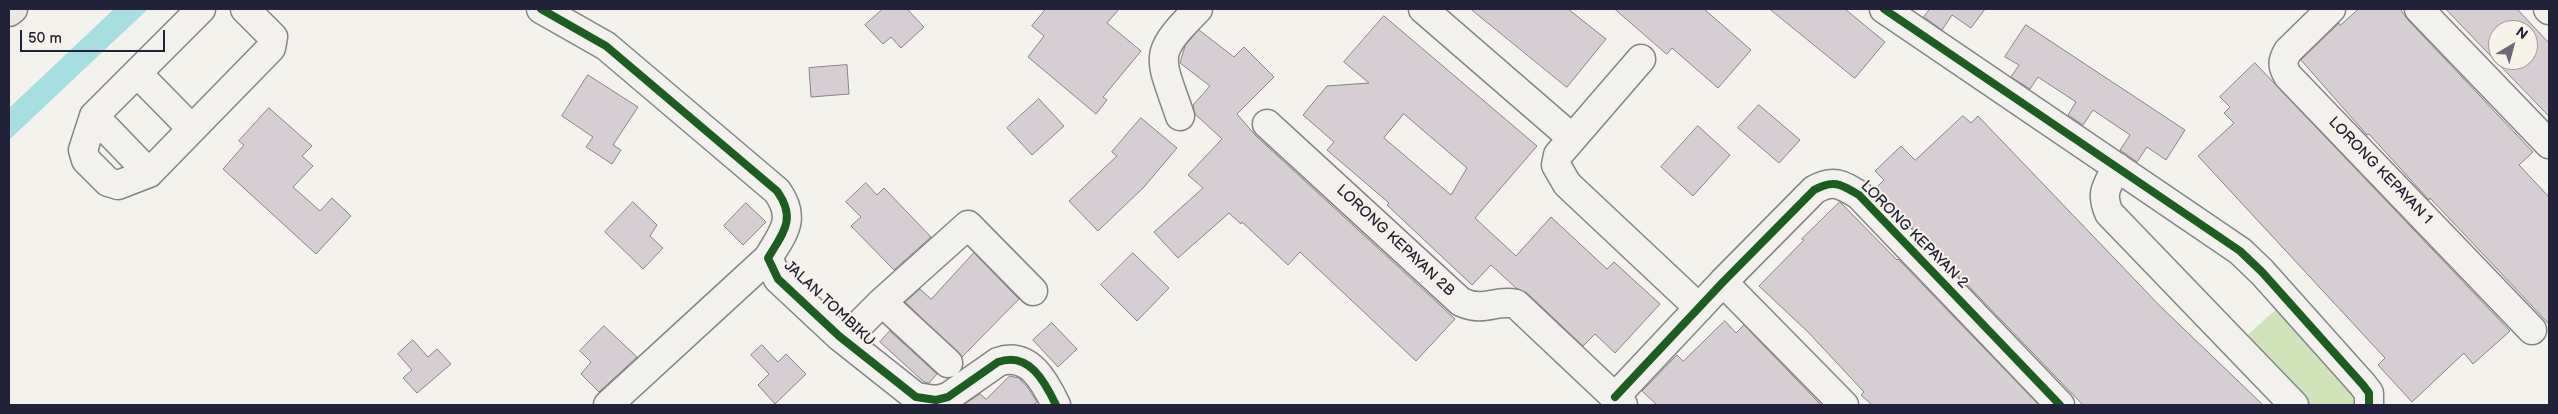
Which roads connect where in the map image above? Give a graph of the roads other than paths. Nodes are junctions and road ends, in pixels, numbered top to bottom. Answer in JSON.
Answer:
{"nodes":[{"id":1,"x":13,"y":9,"type":"edge"},
{"id":2,"x":201,"y":9,"type":"edge"},
{"id":3,"x":246,"y":9,"type":"edge"},
{"id":4,"x":541,"y":9,"type":"edge"},
{"id":5,"x":1198,"y":9,"type":"edge"},
{"id":6,"x":1423,"y":9,"type":"edge"},
{"id":7,"x":1884,"y":9,"type":"edge"},
{"id":8,"x":2331,"y":9,"type":"edge"},
{"id":9,"x":2419,"y":9,"type":"edge"},
{"id":10,"x":9,"y":12,"type":"edge"},
{"id":11,"x":1641,"y":59,"type":"dead end"},
{"id":12,"x":137,"y":73,"type":"junction"},
{"id":13,"x":94,"y":116,"type":"junction"},
{"id":14,"x":1180,"y":116,"type":"dead end"},
{"id":15,"x":1267,"y":124,"type":"dead end"},
{"id":16,"x":192,"y":129,"type":"junction"},
{"id":17,"x":1572,"y":138,"type":"junction"},
{"id":18,"x":2549,"y":144,"type":"edge"},
{"id":19,"x":2118,"y":167,"type":"junction"},
{"id":20,"x":149,"y":173,"type":"junction"},
{"id":21,"x":768,"y":258,"type":"junction"},
{"id":22,"x":1723,"y":282,"type":"junction"},
{"id":23,"x":1033,"y":291,"type":"dead end"},
{"id":24,"x":882,"y":302,"type":"junction"},
{"id":25,"x":1699,"y":308,"type":"junction"},
{"id":26,"x":2532,"y":330,"type":"dead end"},
{"id":27,"x":844,"y":340,"type":"junction"},
{"id":28,"x":948,"y":363,"type":"dead end"},
{"id":29,"x":1619,"y":401,"type":"edge"},
{"id":30,"x":608,"y":405,"type":"edge"},
{"id":31,"x":1056,"y":405,"type":"edge"},
{"id":32,"x":1844,"y":405,"type":"edge"},
{"id":33,"x":2060,"y":405,"type":"edge"},
{"id":34,"x":2294,"y":405,"type":"edge"},
{"id":35,"x":2369,"y":405,"type":"edge"}],
"edges":[{"from":1,"to":10,"type":"highway"},
{"from":2,"to":12,"type":"street"},
{"from":3,"to":16,"type":"street"},
{"from":4,"to":21,"type":"street","name":"JALAN TOMBIKU"},
{"from":5,"to":14,"type":"street"},
{"from":6,"to":17,"type":"street"},
{"from":7,"to":19,"type":"street"},
{"from":8,"to":26,"type":"street","name":"LORONG KEPAYAN 1"},
{"from":9,"to":18,"type":"street"},
{"from":11,"to":17,"type":"street"},
{"from":12,"to":13,"type":"street"},
{"from":12,"to":16,"type":"street"},
{"from":13,"to":20,"type":"street"},
{"from":13,"to":20,"type":"street"},
{"from":15,"to":29,"type":"street","name":"LORONG KEPAYAN 2B"},
{"from":16,"to":20,"type":"street"},
{"from":17,"to":25,"type":"street"},
{"from":19,"to":34,"type":"street"},
{"from":19,"to":35,"type":"street"},
{"from":21,"to":27,"type":"street","name":"JALAN TOMBIKU"},
{"from":21,"to":30,"type":"street"},
{"from":22,"to":25,"type":"street","name":"LORONG KEPAYAN 2"},
{"from":22,"to":32,"type":"street"},
{"from":22,"to":33,"type":"street","name":"LORONG KEPAYAN 2"},
{"from":23,"to":24,"type":"street"},
{"from":24,"to":27,"type":"street"},
{"from":24,"to":28,"type":"street"},
{"from":25,"to":29,"type":"street","name":"LORONG KEPAYAN 2"},
{"from":27,"to":31,"type":"street","name":"JALAN TOMBIKU"}]}
